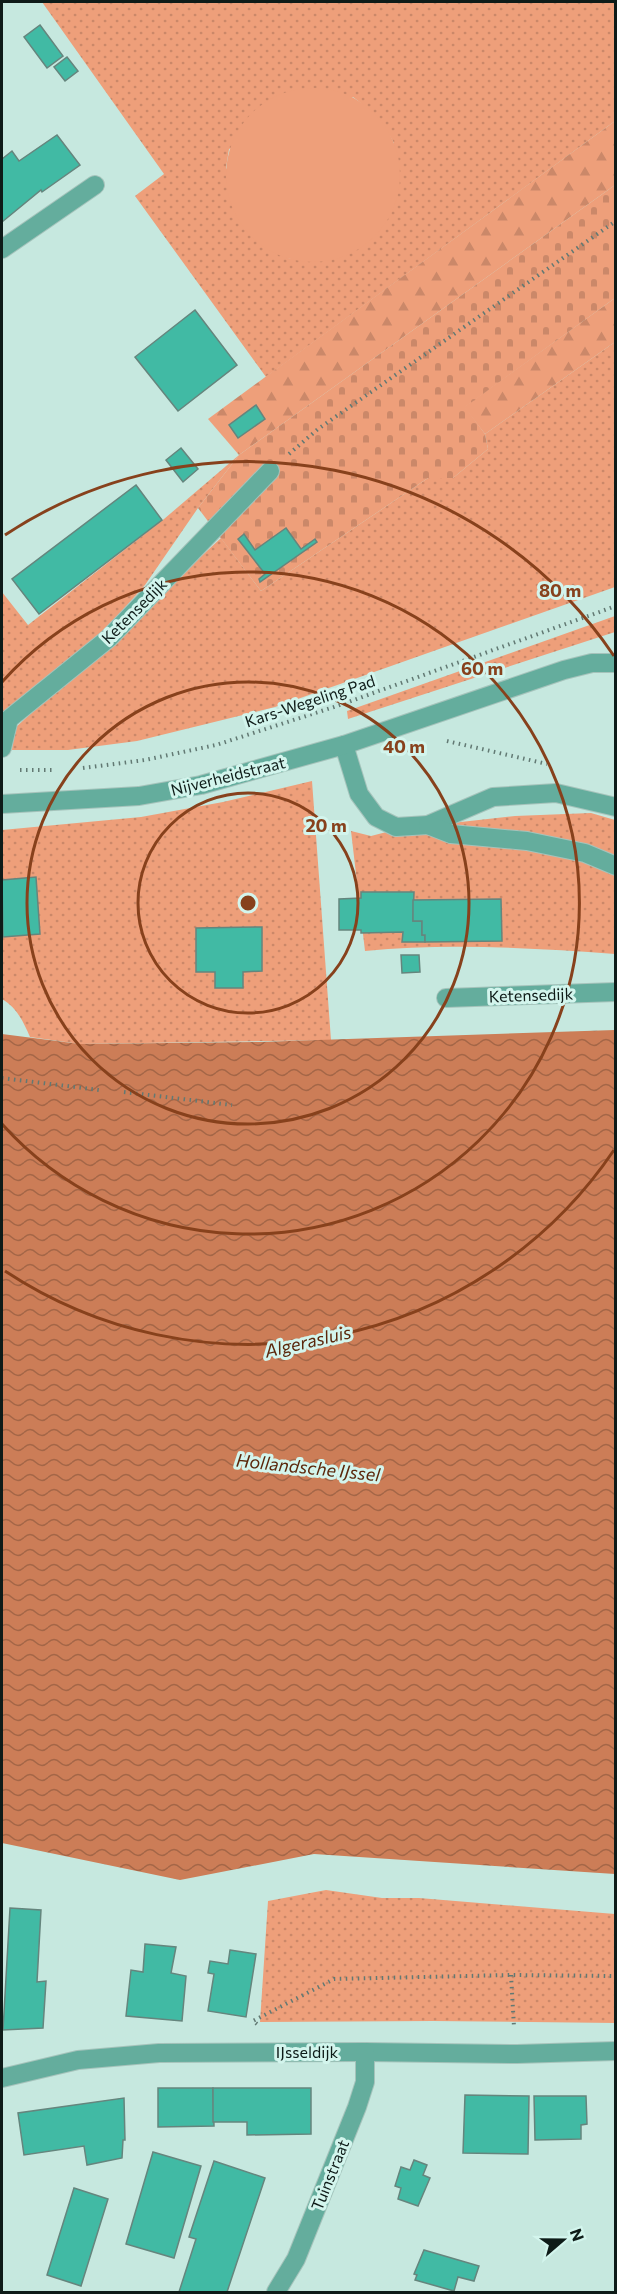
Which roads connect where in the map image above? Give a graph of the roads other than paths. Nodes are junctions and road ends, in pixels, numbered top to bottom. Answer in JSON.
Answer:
{"nodes":[{"id":1,"x":95,"y":185,"type":"dead end"},
{"id":2,"x":2,"y":249,"type":"edge"},
{"id":3,"x":270,"y":471,"type":"road end"},
{"id":4,"x":615,"y":663,"type":"edge"},
{"id":5,"x":344,"y":745,"type":"junction"},
{"id":6,"x":2,"y":748,"type":"edge"},
{"id":7,"x":2,"y":804,"type":"edge"},
{"id":8,"x":615,"y":807,"type":"edge"},
{"id":9,"x":428,"y":825,"type":"junction"},
{"id":10,"x":615,"y":866,"type":"edge"},
{"id":11,"x":615,"y":992,"type":"edge"},
{"id":12,"x":446,"y":998,"type":"dead end"},
{"id":13,"x":615,"y":2051,"type":"edge"},
{"id":14,"x":365,"y":2052,"type":"junction"},
{"id":15,"x":2,"y":2078,"type":"edge"},
{"id":16,"x":276,"y":2292,"type":"edge"}],
"edges":[{"from":1,"to":2,"type":"street"},
{"from":3,"to":6,"type":"street","name":"Ketensedijk"},
{"from":4,"to":5,"type":"street"},
{"from":5,"to":7,"type":"street","name":"Nijverheidstraat"},
{"from":5,"to":9,"type":"street"},
{"from":8,"to":9,"type":"street"},
{"from":9,"to":10,"type":"street"},
{"from":11,"to":12,"type":"street","name":"Ketensedijk"},
{"from":13,"to":14,"type":"street","name":"IJsseldijk"},
{"from":14,"to":15,"type":"street","name":"IJsseldijk"},
{"from":14,"to":16,"type":"street","name":"Tuinstraat"}]}
